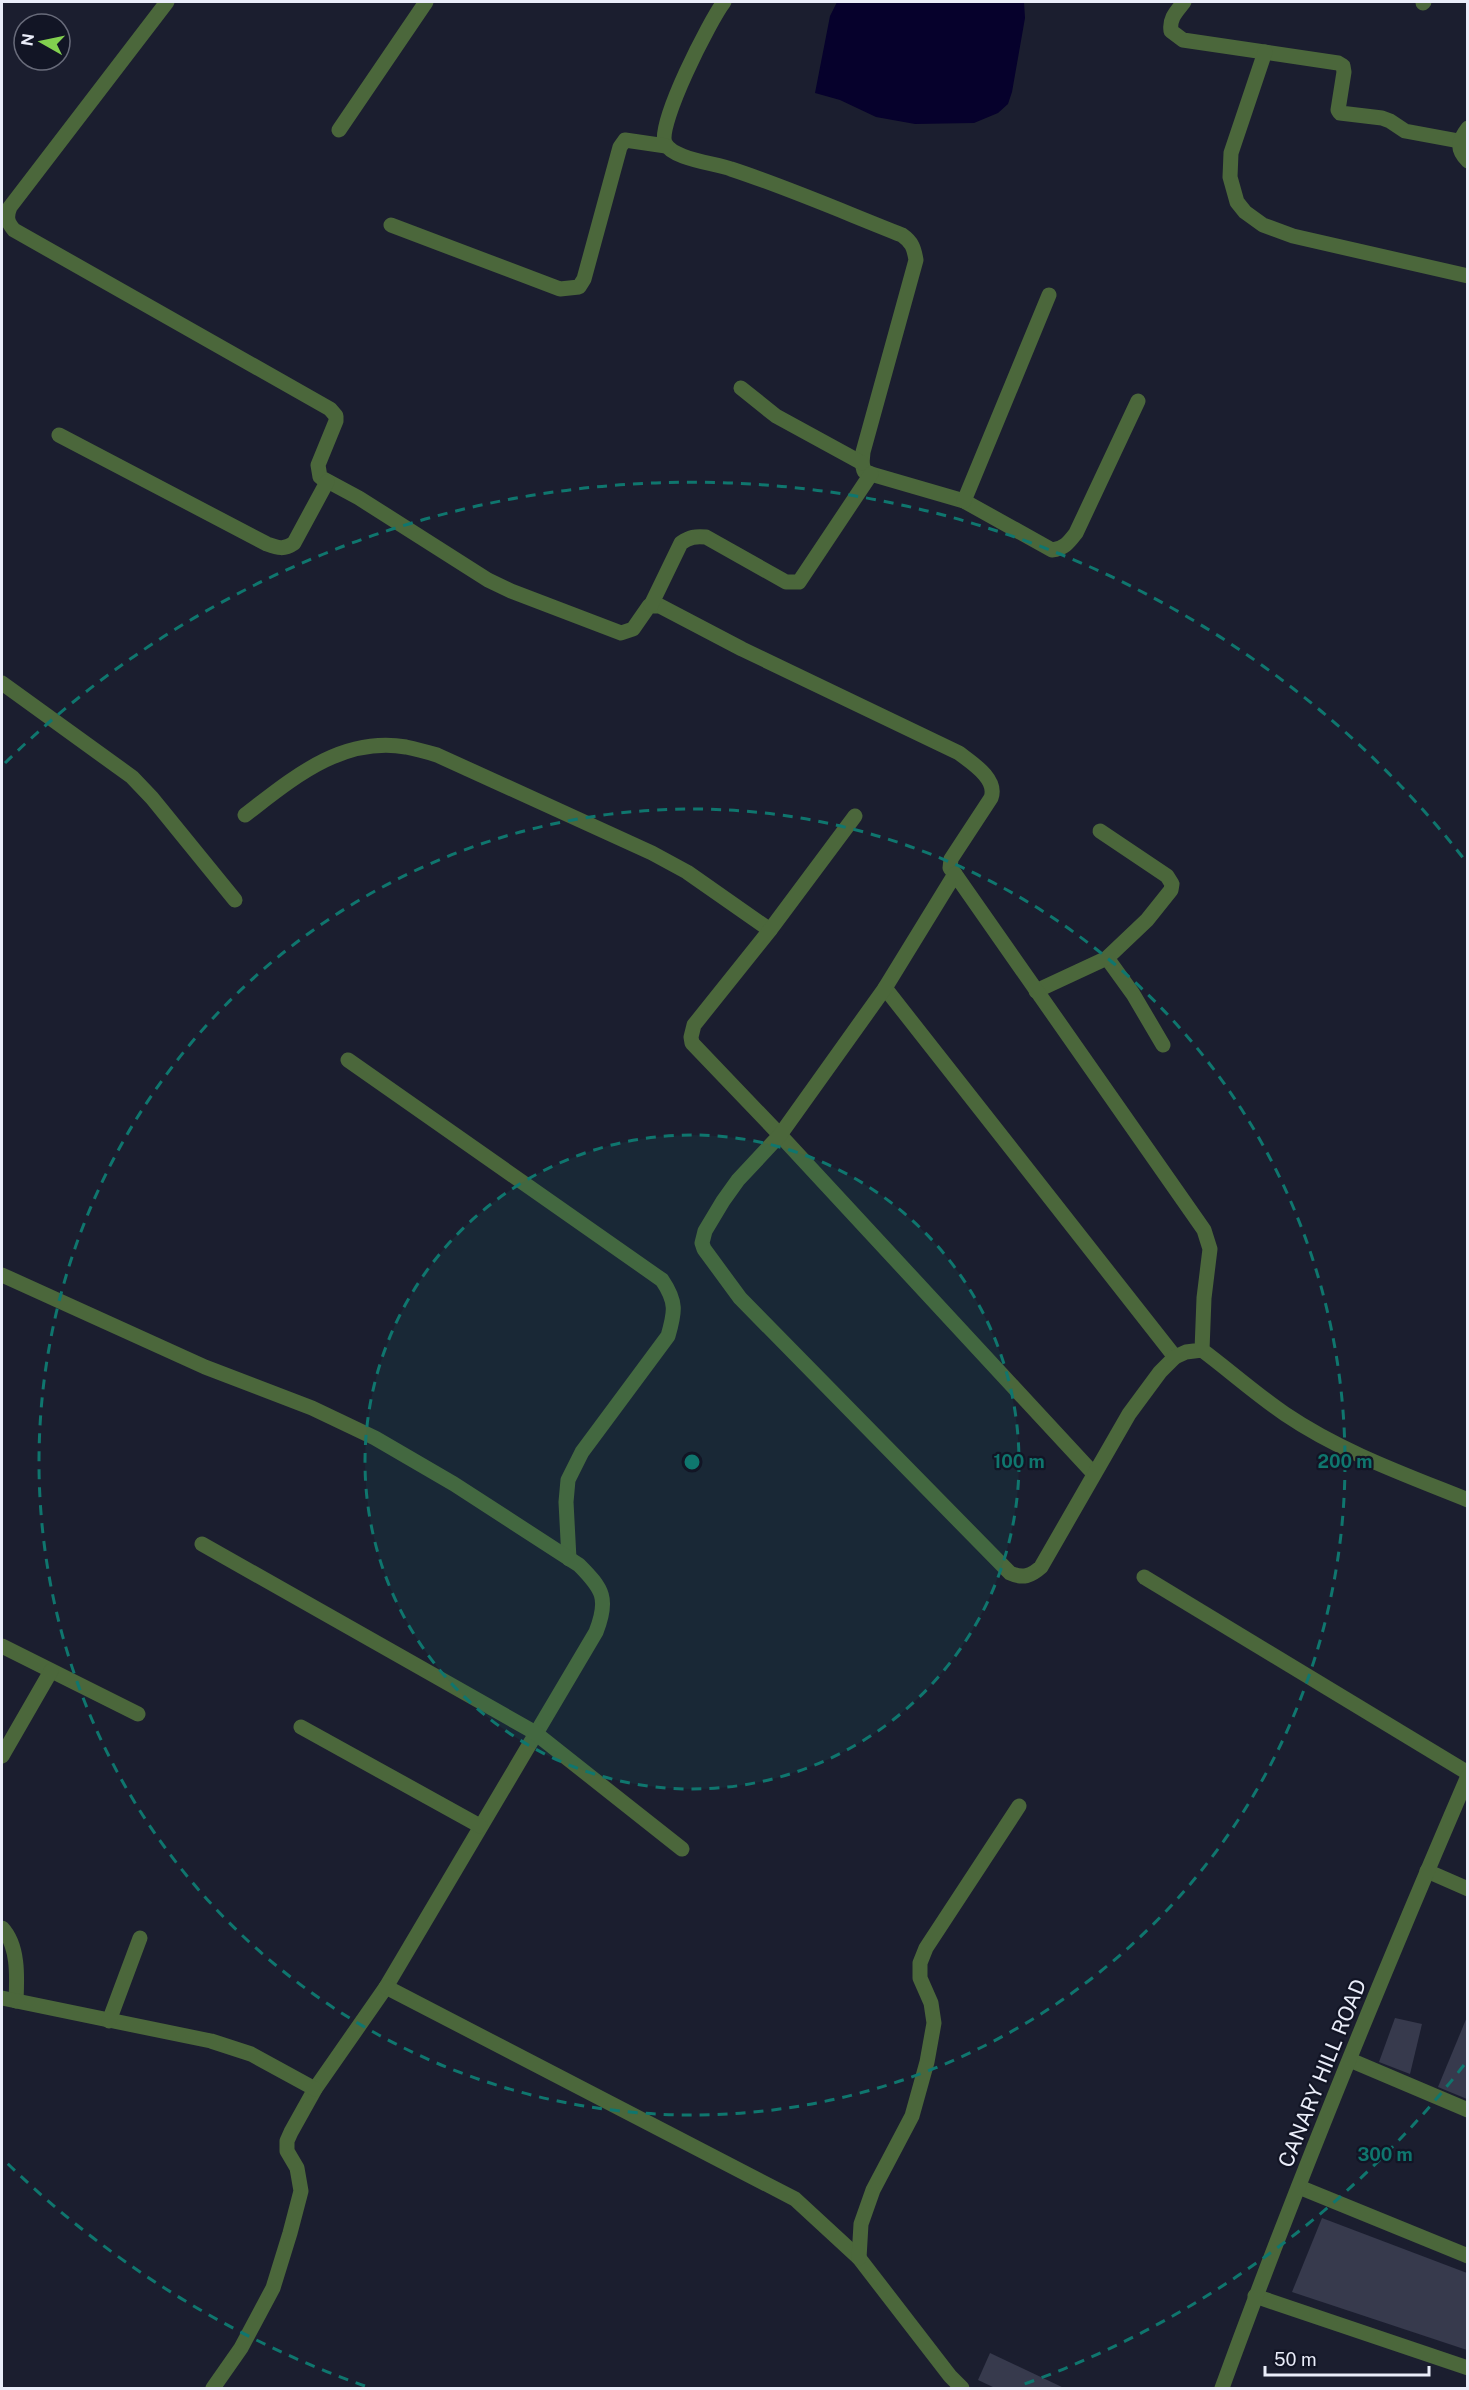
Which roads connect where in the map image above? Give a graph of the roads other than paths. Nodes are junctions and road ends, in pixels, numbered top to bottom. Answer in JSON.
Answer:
{"nodes":[{"id":1,"x":167,"y":2,"type":"edge"},
{"id":2,"x":426,"y":2,"type":"edge"},
{"id":3,"x":724,"y":2,"type":"edge"},
{"id":4,"x":1184,"y":2,"type":"edge"},
{"id":5,"x":1265,"y":52,"type":"junction"},
{"id":6,"x":339,"y":130,"type":"dead end"},
{"id":7,"x":1463,"y":134,"type":"edge"},
{"id":8,"x":666,"y":146,"type":"junction"},
{"id":9,"x":1467,"y":161,"type":"edge"},
{"id":10,"x":391,"y":225,"type":"dead end"},
{"id":11,"x":1467,"y":276,"type":"edge"},
{"id":12,"x":1049,"y":295,"type":"dead end"},
{"id":13,"x":741,"y":388,"type":"dead end"},
{"id":14,"x":1138,"y":401,"type":"dead end"},
{"id":15,"x":59,"y":435,"type":"dead end"},
{"id":16,"x":866,"y":469,"type":"junction"},
{"id":17,"x":327,"y":482,"type":"junction"},
{"id":18,"x":964,"y":501,"type":"junction"},
{"id":19,"x":651,"y":605,"type":"junction"},
{"id":20,"x":2,"y":683,"type":"edge"},
{"id":21,"x":244,"y":815,"type":"dead end"},
{"id":22,"x":855,"y":816,"type":"dead end"},
{"id":23,"x":1100,"y":831,"type":"dead end"},
{"id":24,"x":955,"y":874,"type":"junction"},
{"id":25,"x":235,"y":900,"type":"dead end"},
{"id":26,"x":770,"y":930,"type":"junction"},
{"id":27,"x":1107,"y":958,"type":"junction"},
{"id":28,"x":885,"y":988,"type":"junction"},
{"id":29,"x":1036,"y":991,"type":"junction"},
{"id":30,"x":1163,"y":1045,"type":"dead end"},
{"id":31,"x":348,"y":1060,"type":"dead end"},
{"id":32,"x":780,"y":1135,"type":"junction"},
{"id":33,"x":2,"y":1275,"type":"edge"},
{"id":34,"x":1202,"y":1350,"type":"junction"},
{"id":35,"x":1175,"y":1357,"type":"junction"},
{"id":36,"x":1094,"y":1474,"type":"junction"},
{"id":37,"x":1467,"y":1500,"type":"edge"},
{"id":38,"x":202,"y":1544,"type":"dead end"},
{"id":39,"x":569,"y":1559,"type":"junction"},
{"id":40,"x":1144,"y":1577,"type":"dead end"},
{"id":41,"x":2,"y":1646,"type":"edge"},
{"id":42,"x":51,"y":1671,"type":"junction"},
{"id":43,"x":138,"y":1714,"type":"dead end"},
{"id":44,"x":300,"y":1727,"type":"dead end"},
{"id":45,"x":534,"y":1732,"type":"junction"},
{"id":46,"x":2,"y":1756,"type":"edge"},
{"id":47,"x":1467,"y":1774,"type":"edge"},
{"id":48,"x":1019,"y":1806,"type":"dead end"},
{"id":49,"x":480,"y":1826,"type":"junction"},
{"id":50,"x":682,"y":1849,"type":"dead end"},
{"id":51,"x":1427,"y":1871,"type":"junction"},
{"id":52,"x":1467,"y":1889,"type":"edge"},
{"id":53,"x":2,"y":1928,"type":"edge"},
{"id":54,"x":140,"y":1938,"type":"dead end"},
{"id":55,"x":386,"y":1987,"type":"junction"},
{"id":56,"x":9,"y":2000,"type":"edge"},
{"id":57,"x":109,"y":2021,"type":"junction"},
{"id":58,"x":1350,"y":2060,"type":"junction"},
{"id":59,"x":315,"y":2090,"type":"junction"},
{"id":60,"x":1467,"y":2110,"type":"edge"},
{"id":61,"x":1299,"y":2187,"type":"junction"},
{"id":62,"x":1467,"y":2256,"type":"edge"},
{"id":63,"x":859,"y":2258,"type":"junction"},
{"id":64,"x":1255,"y":2296,"type":"junction"},
{"id":65,"x":1467,"y":2367,"type":"edge"},
{"id":66,"x":213,"y":2388,"type":"edge"},
{"id":67,"x":962,"y":2388,"type":"edge"},
{"id":68,"x":1222,"y":2388,"type":"edge"}],
"edges":[{"from":1,"to":17,"type":"street"},
{"from":2,"to":6,"type":"street"},
{"from":3,"to":8,"type":"street"},
{"from":4,"to":5,"type":"street"},
{"from":5,"to":7,"type":"street"},
{"from":5,"to":11,"type":"street"},
{"from":7,"to":9,"type":"street"},
{"from":8,"to":10,"type":"street"},
{"from":8,"to":16,"type":"street"},
{"from":12,"to":18,"type":"street"},
{"from":13,"to":16,"type":"street"},
{"from":14,"to":18,"type":"street"},
{"from":15,"to":17,"type":"street"},
{"from":16,"to":18,"type":"street"},
{"from":16,"to":19,"type":"street"},
{"from":17,"to":19,"type":"street"},
{"from":19,"to":24,"type":"street"},
{"from":20,"to":25,"type":"street"},
{"from":21,"to":26,"type":"street"},
{"from":22,"to":26,"type":"street"},
{"from":23,"to":27,"type":"street"},
{"from":24,"to":28,"type":"street"},
{"from":24,"to":29,"type":"street"},
{"from":26,"to":32,"type":"street"},
{"from":27,"to":29,"type":"street"},
{"from":27,"to":30,"type":"street"},
{"from":28,"to":32,"type":"street"},
{"from":28,"to":35,"type":"street"},
{"from":29,"to":34,"type":"street"},
{"from":31,"to":39,"type":"street"},
{"from":32,"to":36,"type":"street"},
{"from":32,"to":36,"type":"street"},
{"from":33,"to":39,"type":"street"},
{"from":34,"to":35,"type":"street"},
{"from":34,"to":37,"type":"street"},
{"from":35,"to":36,"type":"street"},
{"from":38,"to":45,"type":"street"},
{"from":39,"to":45,"type":"street"},
{"from":40,"to":47,"type":"street"},
{"from":41,"to":42,"type":"street"},
{"from":42,"to":43,"type":"street"},
{"from":42,"to":46,"type":"street"},
{"from":44,"to":49,"type":"street"},
{"from":45,"to":49,"type":"street"},
{"from":45,"to":50,"type":"street"},
{"from":47,"to":51,"type":"street","name":"CANARY HILL ROAD"},
{"from":48,"to":63,"type":"street"},
{"from":49,"to":55,"type":"street"},
{"from":51,"to":52,"type":"street"},
{"from":51,"to":58,"type":"street","name":"CANARY HILL ROAD"},
{"from":53,"to":56,"type":"street"},
{"from":54,"to":57,"type":"street"},
{"from":55,"to":59,"type":"street"},
{"from":55,"to":63,"type":"street"},
{"from":56,"to":57,"type":"street"},
{"from":57,"to":59,"type":"street"},
{"from":58,"to":60,"type":"street"},
{"from":58,"to":61,"type":"street","name":"CANARY HILL ROAD"},
{"from":59,"to":66,"type":"street"},
{"from":61,"to":62,"type":"street"},
{"from":61,"to":64,"type":"street","name":"CANARY HILL ROAD"},
{"from":63,"to":67,"type":"street"},
{"from":64,"to":65,"type":"street"},
{"from":64,"to":68,"type":"street","name":"CANARY HILL ROAD"}]}
